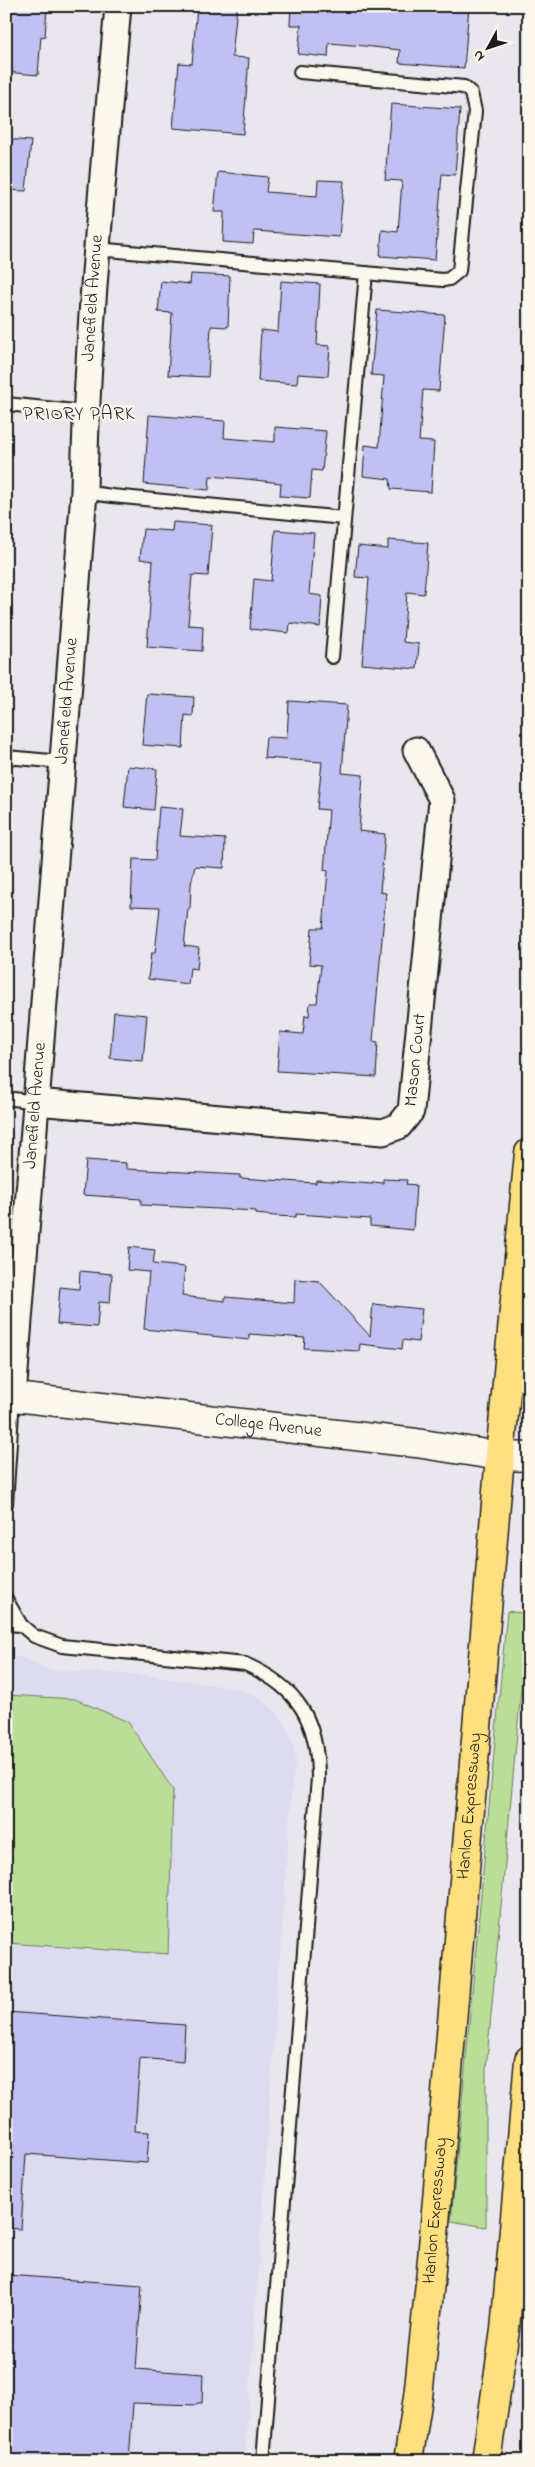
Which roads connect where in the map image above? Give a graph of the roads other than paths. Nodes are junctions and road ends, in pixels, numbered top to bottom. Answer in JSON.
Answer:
{"nodes":[{"id":1,"x":118,"y":6,"type":"edge"},
{"id":2,"x":300,"y":72,"type":"dead end"},
{"id":3,"x":96,"y":249,"type":"junction"},
{"id":4,"x":366,"y":273,"type":"junction"},
{"id":5,"x":6,"y":404,"type":"edge"},
{"id":6,"x":85,"y":412,"type":"junction"},
{"id":7,"x":84,"y":492,"type":"junction"},
{"id":8,"x":344,"y":518,"type":"junction"},
{"id":9,"x":332,"y":657,"type":"dead end"},
{"id":10,"x":416,"y":750,"type":"dead end"},
{"id":11,"x":6,"y":757,"type":"edge"},
{"id":12,"x":62,"y":762,"type":"junction"},
{"id":13,"x":6,"y":1098,"type":"edge"},
{"id":14,"x":36,"y":1102,"type":"junction"},
{"id":15,"x":529,"y":1153,"type":"edge"},
{"id":16,"x":10,"y":1396,"type":"edge"},
{"id":17,"x":500,"y":1456,"type":"junction"},
{"id":18,"x":529,"y":1457,"type":"edge"},
{"id":19,"x":6,"y":1504,"type":"edge"},
{"id":20,"x":6,"y":1599,"type":"edge"},
{"id":21,"x":6,"y":1624,"type":"edge"},
{"id":22,"x":21,"y":1626,"type":"junction"},
{"id":23,"x":529,"y":2060,"type":"edge"},
{"id":24,"x":264,"y":2461,"type":"edge"},
{"id":25,"x":408,"y":2461,"type":"edge"},
{"id":26,"x":486,"y":2461,"type":"edge"}],
"edges":[{"from":1,"to":3,"type":"street","name":"Janefield Avenue"},
{"from":2,"to":4,"type":"lane"},
{"from":3,"to":4,"type":"lane"},
{"from":3,"to":6,"type":"street","name":"Janefield Avenue"},
{"from":4,"to":8,"type":"lane"},
{"from":5,"to":6,"type":"lane"},
{"from":6,"to":7,"type":"street","name":"Janefield Avenue"},
{"from":7,"to":8,"type":"lane"},
{"from":7,"to":12,"type":"street","name":"Janefield Avenue"},
{"from":8,"to":9,"type":"lane"},
{"from":10,"to":14,"type":"street","name":"Mason Court"},
{"from":11,"to":12,"type":"lane"},
{"from":12,"to":14,"type":"street","name":"Janefield Avenue"},
{"from":13,"to":14,"type":"lane"},
{"from":14,"to":16,"type":"street","name":"Janefield Avenue"},
{"from":15,"to":17,"type":"highway","name":"Hanlon Expressway"},
{"from":16,"to":17,"type":"main road","name":"College Avenue"},
{"from":16,"to":19,"type":"lane"},
{"from":17,"to":18,"type":"main road","name":"College Avenue"},
{"from":17,"to":25,"type":"highway","name":"Hanlon Expressway"},
{"from":20,"to":22,"type":"lane"},
{"from":21,"to":22,"type":"lane"},
{"from":22,"to":24,"type":"lane"},
{"from":23,"to":26,"type":"highway"}]}
